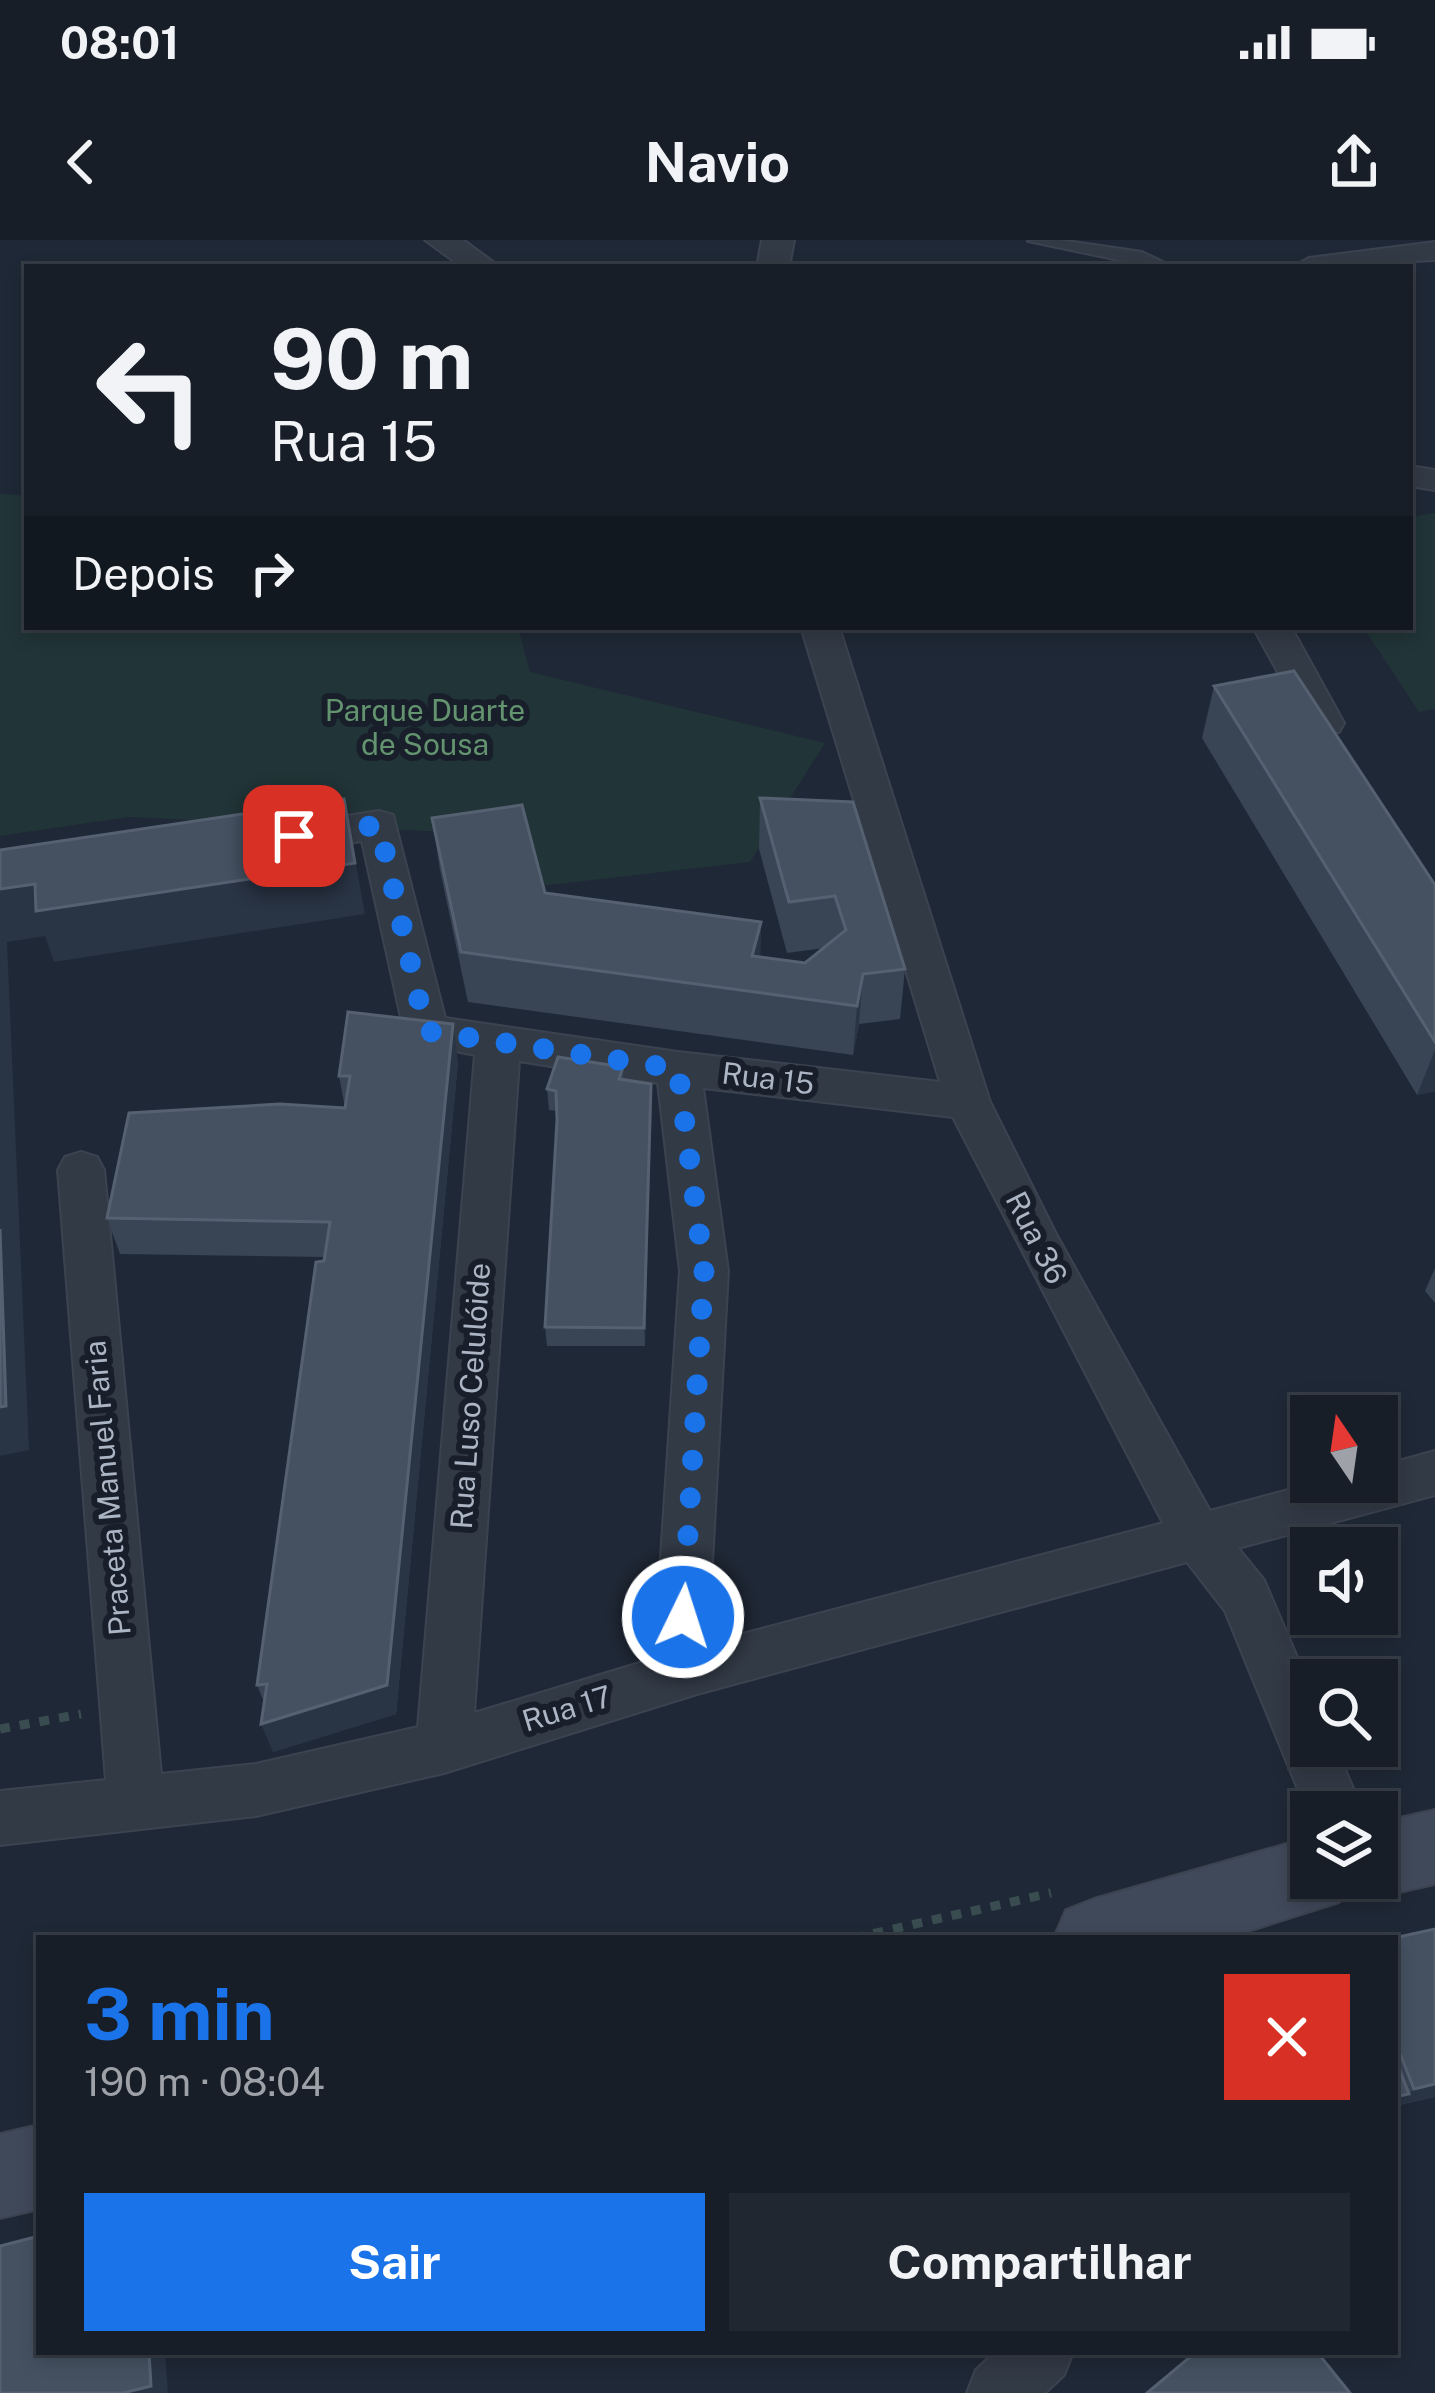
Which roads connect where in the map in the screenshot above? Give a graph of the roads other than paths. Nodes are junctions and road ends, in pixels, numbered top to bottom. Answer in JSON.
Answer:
{"nodes":[{"id":1,"x":441,"y":240,"type":"edge"},
{"id":2,"x":1036,"y":242,"type":"edge"},
{"id":3,"x":1435,"y":251,"type":"edge"},
{"id":4,"x":479,"y":264,"type":"edge"},
{"id":5,"x":1158,"y":264,"type":"edge"},
{"id":6,"x":1333,"y":264,"type":"edge"},
{"id":7,"x":821,"y":630,"type":"edge"},
{"id":8,"x":1273,"y":630,"type":"edge"},
{"id":9,"x":1351,"y":763,"type":"edge"},
{"id":10,"x":241,"y":844,"type":"edge"},
{"id":11,"x":497,"y":1044,"type":"junction"},
{"id":12,"x":678,"y":1069,"type":"junction"},
{"id":13,"x":968,"y":1102,"type":"junction"},
{"id":14,"x":81,"y":1170,"type":"dead end"},
{"id":15,"x":1435,"y":1473,"type":"edge"},
{"id":16,"x":1195,"y":1532,"type":"junction"},
{"id":17,"x":697,"y":1670,"type":"junction"},
{"id":18,"x":443,"y":1747,"type":"junction"},
{"id":19,"x":1326,"y":1791,"type":"edge"},
{"id":20,"x":136,"y":1805,"type":"junction"},
{"id":21,"x":0,"y":1818,"type":"edge"},
{"id":22,"x":1435,"y":1846,"type":"edge"},
{"id":23,"x":1398,"y":1854,"type":"edge"},
{"id":24,"x":1290,"y":1881,"type":"edge"},
{"id":25,"x":1104,"y":1935,"type":"edge"},
{"id":26,"x":36,"y":2168,"type":"edge"},
{"id":27,"x":0,"y":2176,"type":"edge"},
{"id":28,"x":1038,"y":2355,"type":"edge"},
{"id":29,"x":999,"y":2393,"type":"edge"}],
"edges":[{"from":1,"to":4,"type":"street"},
{"from":2,"to":5,"type":"lane"},
{"from":3,"to":6,"type":"street"},
{"from":7,"to":13,"type":"street","name":"Rua 36"},
{"from":8,"to":9,"type":"street"},
{"from":10,"to":11,"type":"street","name":"Rua 15"},
{"from":11,"to":12,"type":"street","name":"Rua 15"},
{"from":11,"to":18,"type":"street","name":"Rua Luso Celulóide"},
{"from":12,"to":13,"type":"street","name":"Rua 15"},
{"from":12,"to":17,"type":"street"},
{"from":13,"to":16,"type":"street","name":"Rua 36"},
{"from":14,"to":20,"type":"street","name":"Praceta Manuel Faria"},
{"from":15,"to":16,"type":"street","name":"Rua 17"},
{"from":16,"to":17,"type":"street","name":"Rua 17"},
{"from":16,"to":19,"type":"street","name":"Rua 36"},
{"from":17,"to":18,"type":"street","name":"Rua 17"},
{"from":18,"to":20,"type":"street","name":"Rua 17"},
{"from":20,"to":21,"type":"street","name":"Rua 17"},
{"from":22,"to":23,"type":"main road"},
{"from":24,"to":25,"type":"main road"},
{"from":26,"to":27,"type":"main road"},
{"from":28,"to":29,"type":"street"}]}
